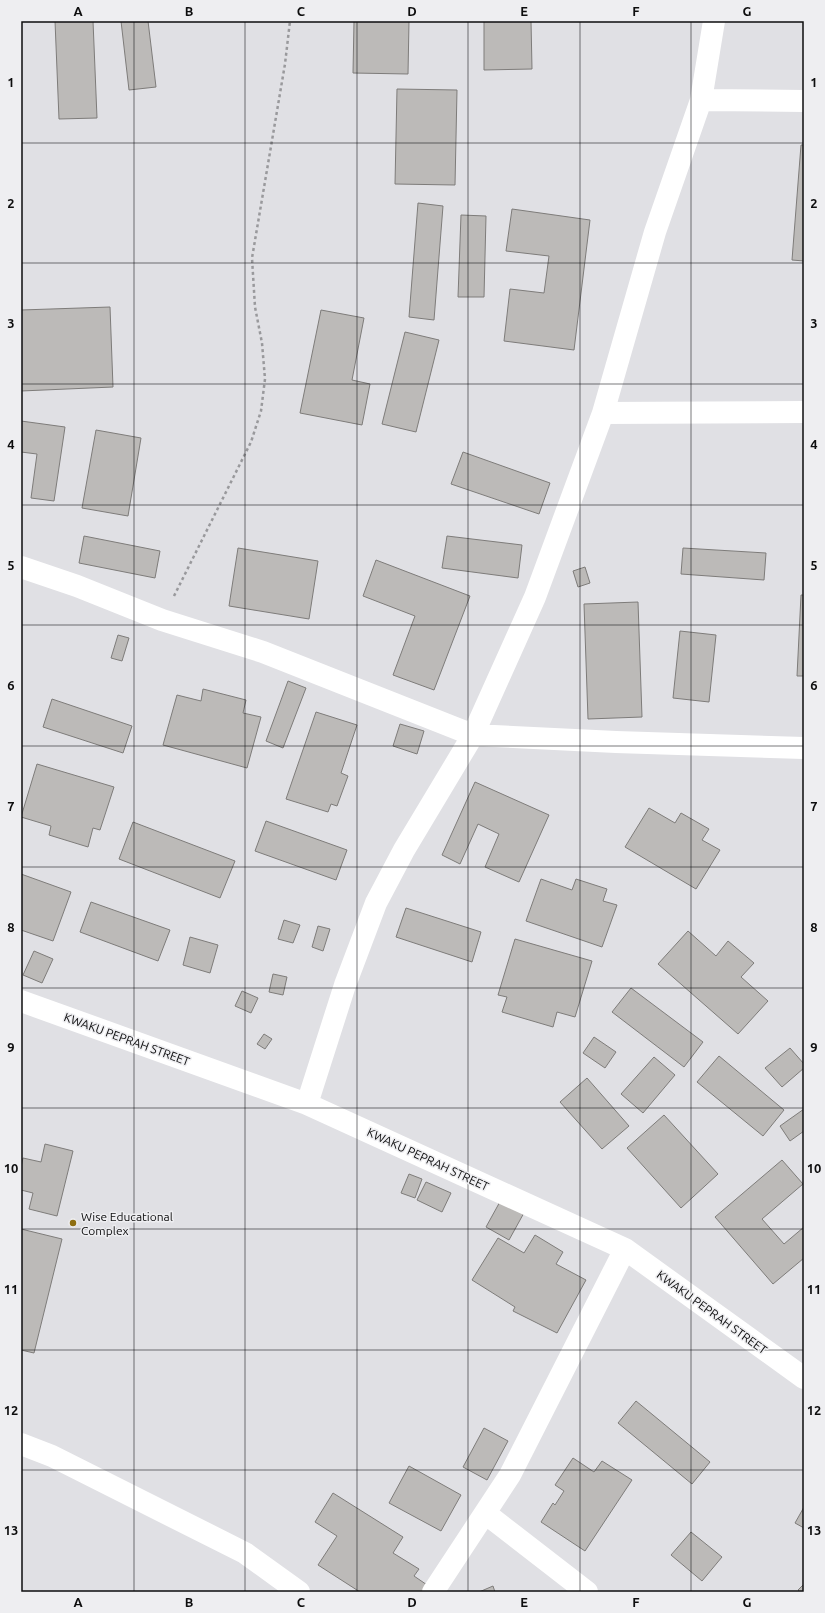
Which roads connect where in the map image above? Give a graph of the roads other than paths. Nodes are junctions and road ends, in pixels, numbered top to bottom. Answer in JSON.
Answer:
{"nodes":[{"id":1,"x":714,"y":21,"type":"edge"},
{"id":2,"x":701,"y":100,"type":"junction"},
{"id":3,"x":804,"y":102,"type":"edge"},
{"id":4,"x":804,"y":412,"type":"edge"},
{"id":5,"x":604,"y":413,"type":"junction"},
{"id":6,"x":21,"y":567,"type":"edge"},
{"id":7,"x":473,"y":735,"type":"junction"},
{"id":8,"x":803,"y":750,"type":"edge"},
{"id":9,"x":21,"y":1001,"type":"edge"},
{"id":10,"x":307,"y":1104,"type":"junction"},
{"id":11,"x":625,"y":1249,"type":"junction"},
{"id":12,"x":804,"y":1378,"type":"edge"},
{"id":13,"x":21,"y":1444,"type":"edge"},
{"id":14,"x":485,"y":1513,"type":"junction"},
{"id":15,"x":299,"y":1592,"type":"edge"},
{"id":16,"x":433,"y":1592,"type":"edge"},
{"id":17,"x":587,"y":1592,"type":"edge"}],
"edges":[{"from":1,"to":2,"type":"street"},
{"from":2,"to":3,"type":"street"},
{"from":2,"to":5,"type":"street"},
{"from":4,"to":5,"type":"street"},
{"from":5,"to":7,"type":"street"},
{"from":6,"to":7,"type":"street"},
{"from":7,"to":8,"type":"street"},
{"from":7,"to":10,"type":"street"},
{"from":9,"to":10,"type":"street","name":"KWAKU PEPRAH STREET"},
{"from":10,"to":11,"type":"street","name":"KWAKU PEPRAH STREET"},
{"from":11,"to":12,"type":"street","name":"KWAKU PEPRAH STREET"},
{"from":11,"to":14,"type":"street"},
{"from":13,"to":15,"type":"street"},
{"from":14,"to":16,"type":"street"},
{"from":14,"to":17,"type":"street"}]}
